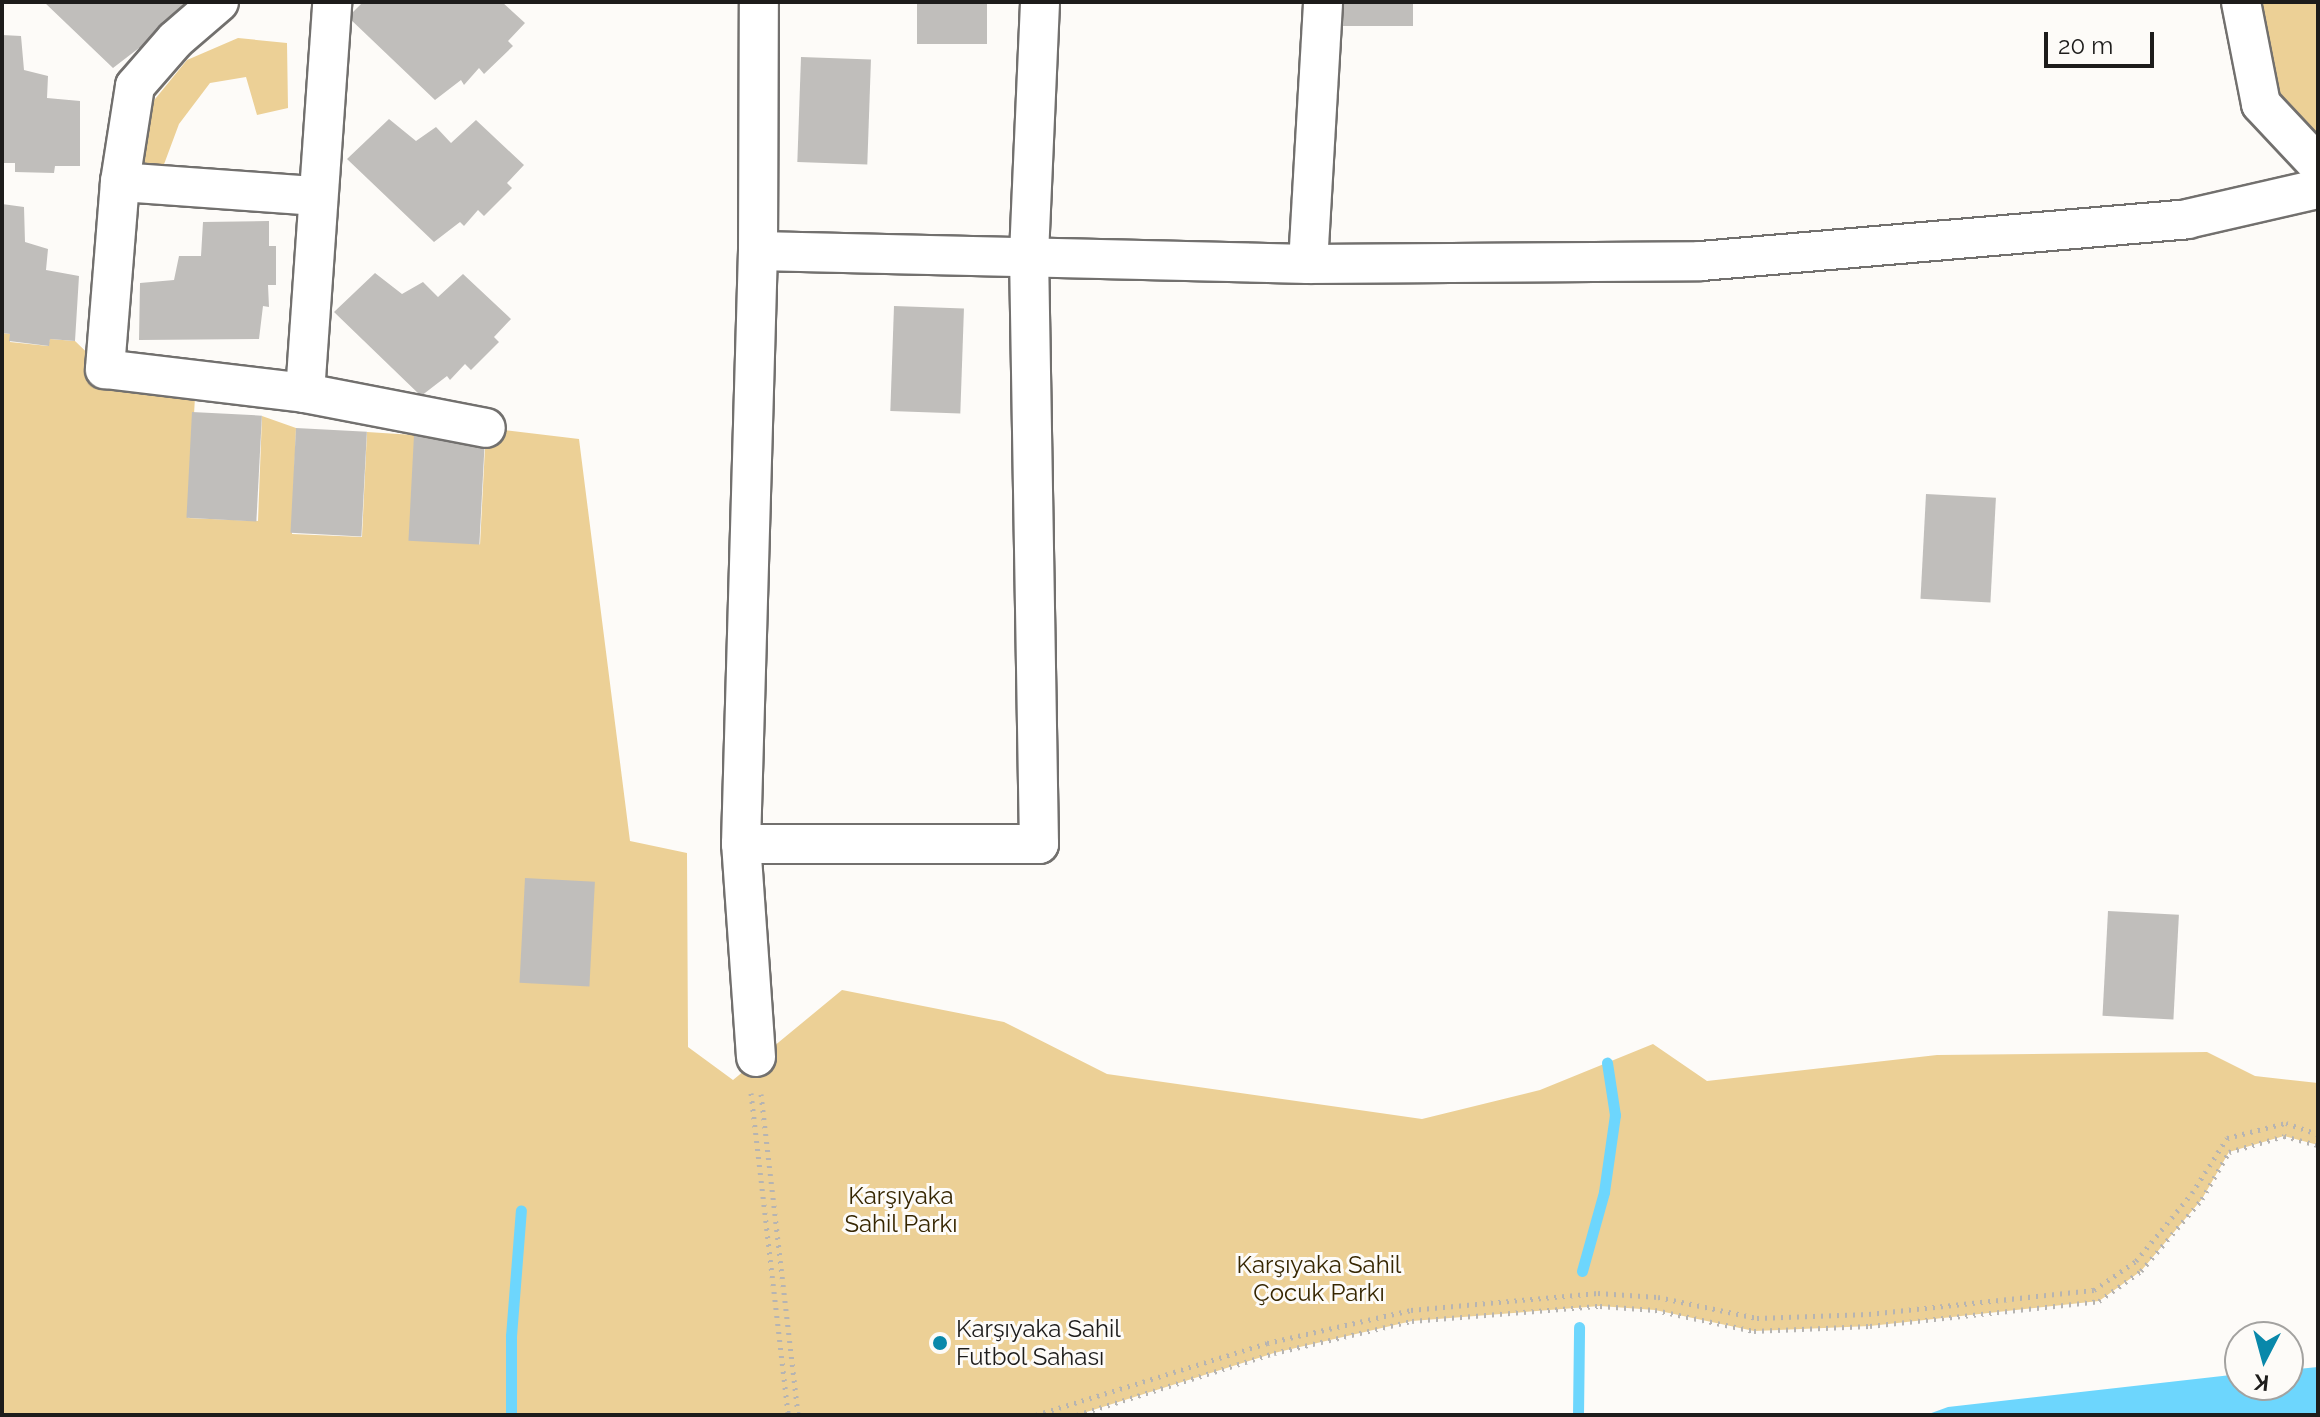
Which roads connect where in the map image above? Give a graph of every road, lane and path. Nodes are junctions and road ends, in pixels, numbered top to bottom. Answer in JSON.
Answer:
{"nodes":[{"id":1,"x":219,"y":2,"type":"edge"},
{"id":2,"x":332,"y":2,"type":"edge"},
{"id":3,"x":759,"y":2,"type":"edge"},
{"id":4,"x":1040,"y":2,"type":"edge"},
{"id":5,"x":1323,"y":2,"type":"edge"},
{"id":6,"x":2241,"y":2,"type":"edge"},
{"id":7,"x":2318,"y":165,"type":"edge"},
{"id":8,"x":120,"y":182,"type":"junction"},
{"id":9,"x":2318,"y":189,"type":"edge"},
{"id":10,"x":316,"y":196,"type":"junction"},
{"id":11,"x":758,"y":251,"type":"junction"},
{"id":12,"x":1029,"y":255,"type":"junction"},
{"id":13,"x":1308,"y":264,"type":"junction"},
{"id":14,"x":305,"y":393,"type":"junction"},
{"id":15,"x":486,"y":428,"type":"dead end"},
{"id":16,"x":741,"y":844,"type":"junction"},
{"id":17,"x":756,"y":1057,"type":"junction"},
{"id":18,"x":2318,"y":1134,"type":"edge"},
{"id":19,"x":2318,"y":1145,"type":"edge"},
{"id":20,"x":788,"y":1415,"type":"edge"},
{"id":21,"x":798,"y":1415,"type":"edge"},
{"id":22,"x":1036,"y":1415,"type":"edge"},
{"id":23,"x":1077,"y":1415,"type":"edge"}],
"edges":[{"from":1,"to":8,"type":"street"},
{"from":2,"to":10,"type":"street"},
{"from":3,"to":11,"type":"street"},
{"from":4,"to":12,"type":"street"},
{"from":5,"to":13,"type":"street"},
{"from":6,"to":7,"type":"street"},
{"from":8,"to":10,"type":"street"},
{"from":8,"to":14,"type":"street"},
{"from":9,"to":13,"type":"street"},
{"from":10,"to":14,"type":"street"},
{"from":11,"to":12,"type":"street"},
{"from":11,"to":16,"type":"street"},
{"from":12,"to":13,"type":"street"},
{"from":12,"to":16,"type":"street"},
{"from":14,"to":15,"type":"street"},
{"from":16,"to":17,"type":"street"},
{"from":17,"to":20,"type":"path"},
{"from":17,"to":21,"type":"path"},
{"from":18,"to":22,"type":"path"},
{"from":19,"to":23,"type":"path"}]}
